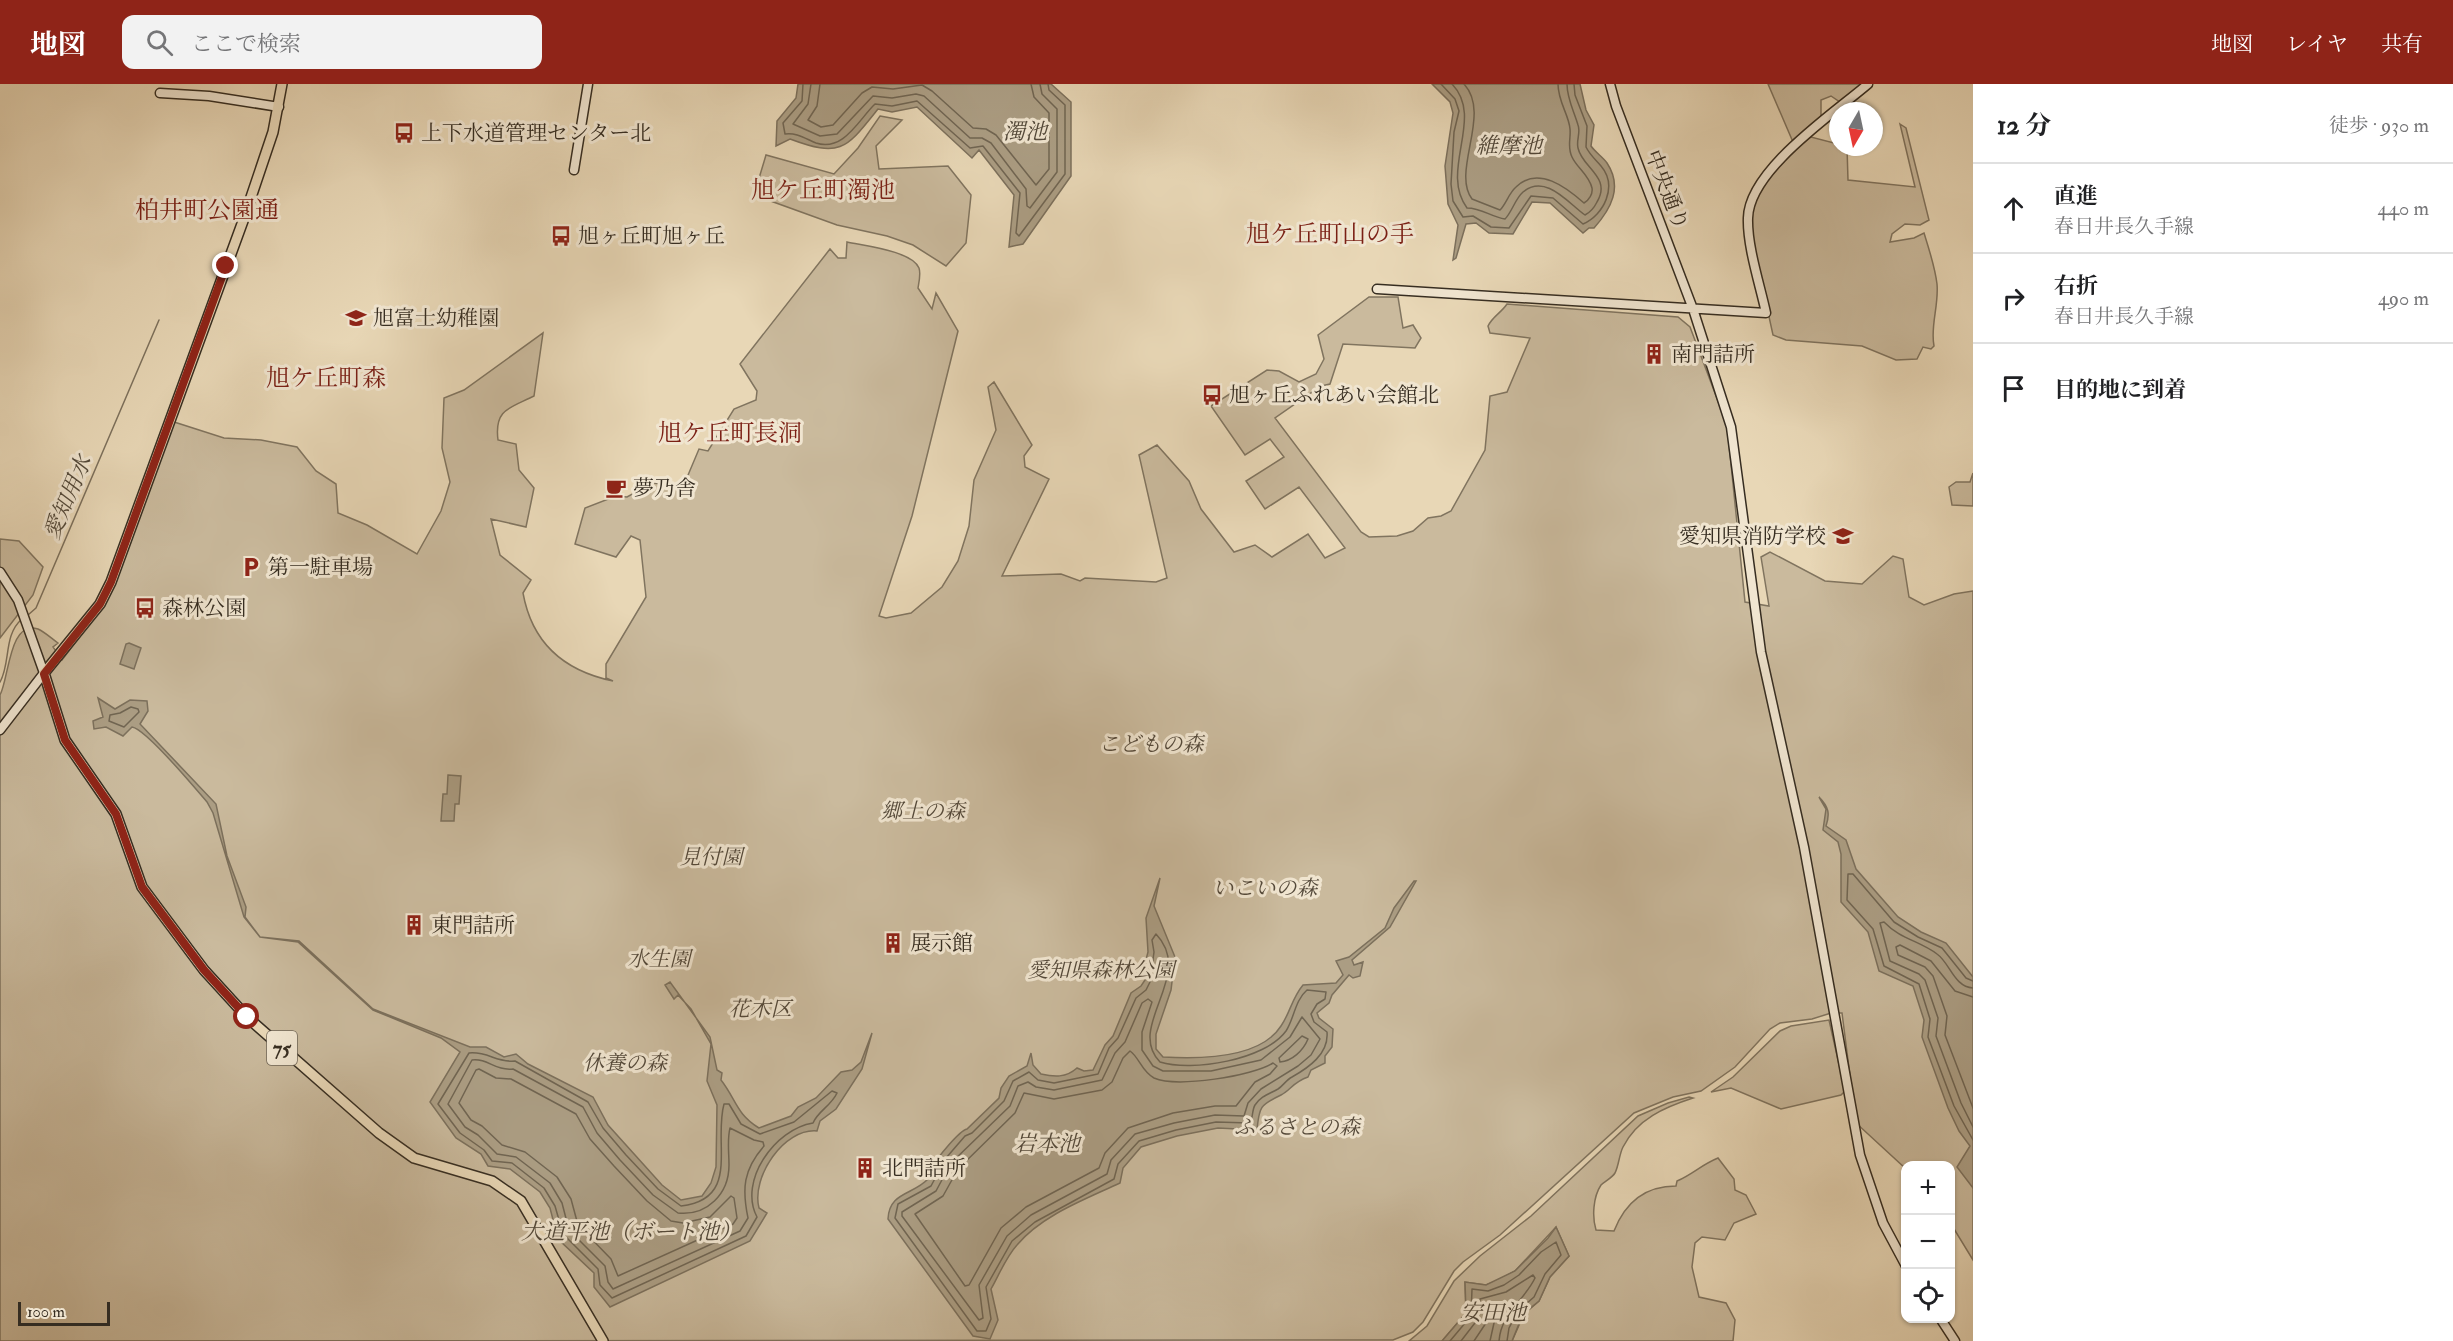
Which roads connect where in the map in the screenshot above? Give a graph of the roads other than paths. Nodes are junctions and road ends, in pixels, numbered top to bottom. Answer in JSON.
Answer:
{"nodes":[{"id":1,"x":282,"y":84,"type":"edge"},
{"id":2,"x":588,"y":84,"type":"edge"},
{"id":3,"x":1610,"y":84,"type":"edge"},
{"id":4,"x":1868,"y":84,"type":"edge"},
{"id":5,"x":160,"y":93,"type":"dead end"},
{"id":6,"x":279,"y":107,"type":"junction"},
{"id":7,"x":574,"y":170,"type":"dead end"},
{"id":8,"x":1377,"y":288,"type":"dead end"},
{"id":9,"x":1693,"y":309,"type":"junction"},
{"id":10,"x":0,"y":572,"type":"edge"},
{"id":11,"x":44,"y":674,"type":"junction"},
{"id":12,"x":0,"y":730,"type":"edge"},
{"id":13,"x":1901,"y":1258,"type":"edge"},
{"id":14,"x":1943,"y":1323,"type":"edge"},
{"id":15,"x":603,"y":1341,"type":"edge"},
{"id":16,"x":1955,"y":1341,"type":"edge"}],
"edges":[{"from":1,"to":6,"type":"main road"},
{"from":2,"to":7,"type":"street"},
{"from":3,"to":9,"type":"street","name":"中央通り"},
{"from":4,"to":9,"type":"street"},
{"from":5,"to":6,"type":"street"},
{"from":6,"to":11,"type":"main road"},
{"from":8,"to":9,"type":"street"},
{"from":9,"to":13,"type":"street","name":"中央通り"},
{"from":10,"to":11,"type":"street"},
{"from":11,"to":12,"type":"street"},
{"from":11,"to":15,"type":"main road","number":"75"},
{"from":14,"to":16,"type":"street"}]}
